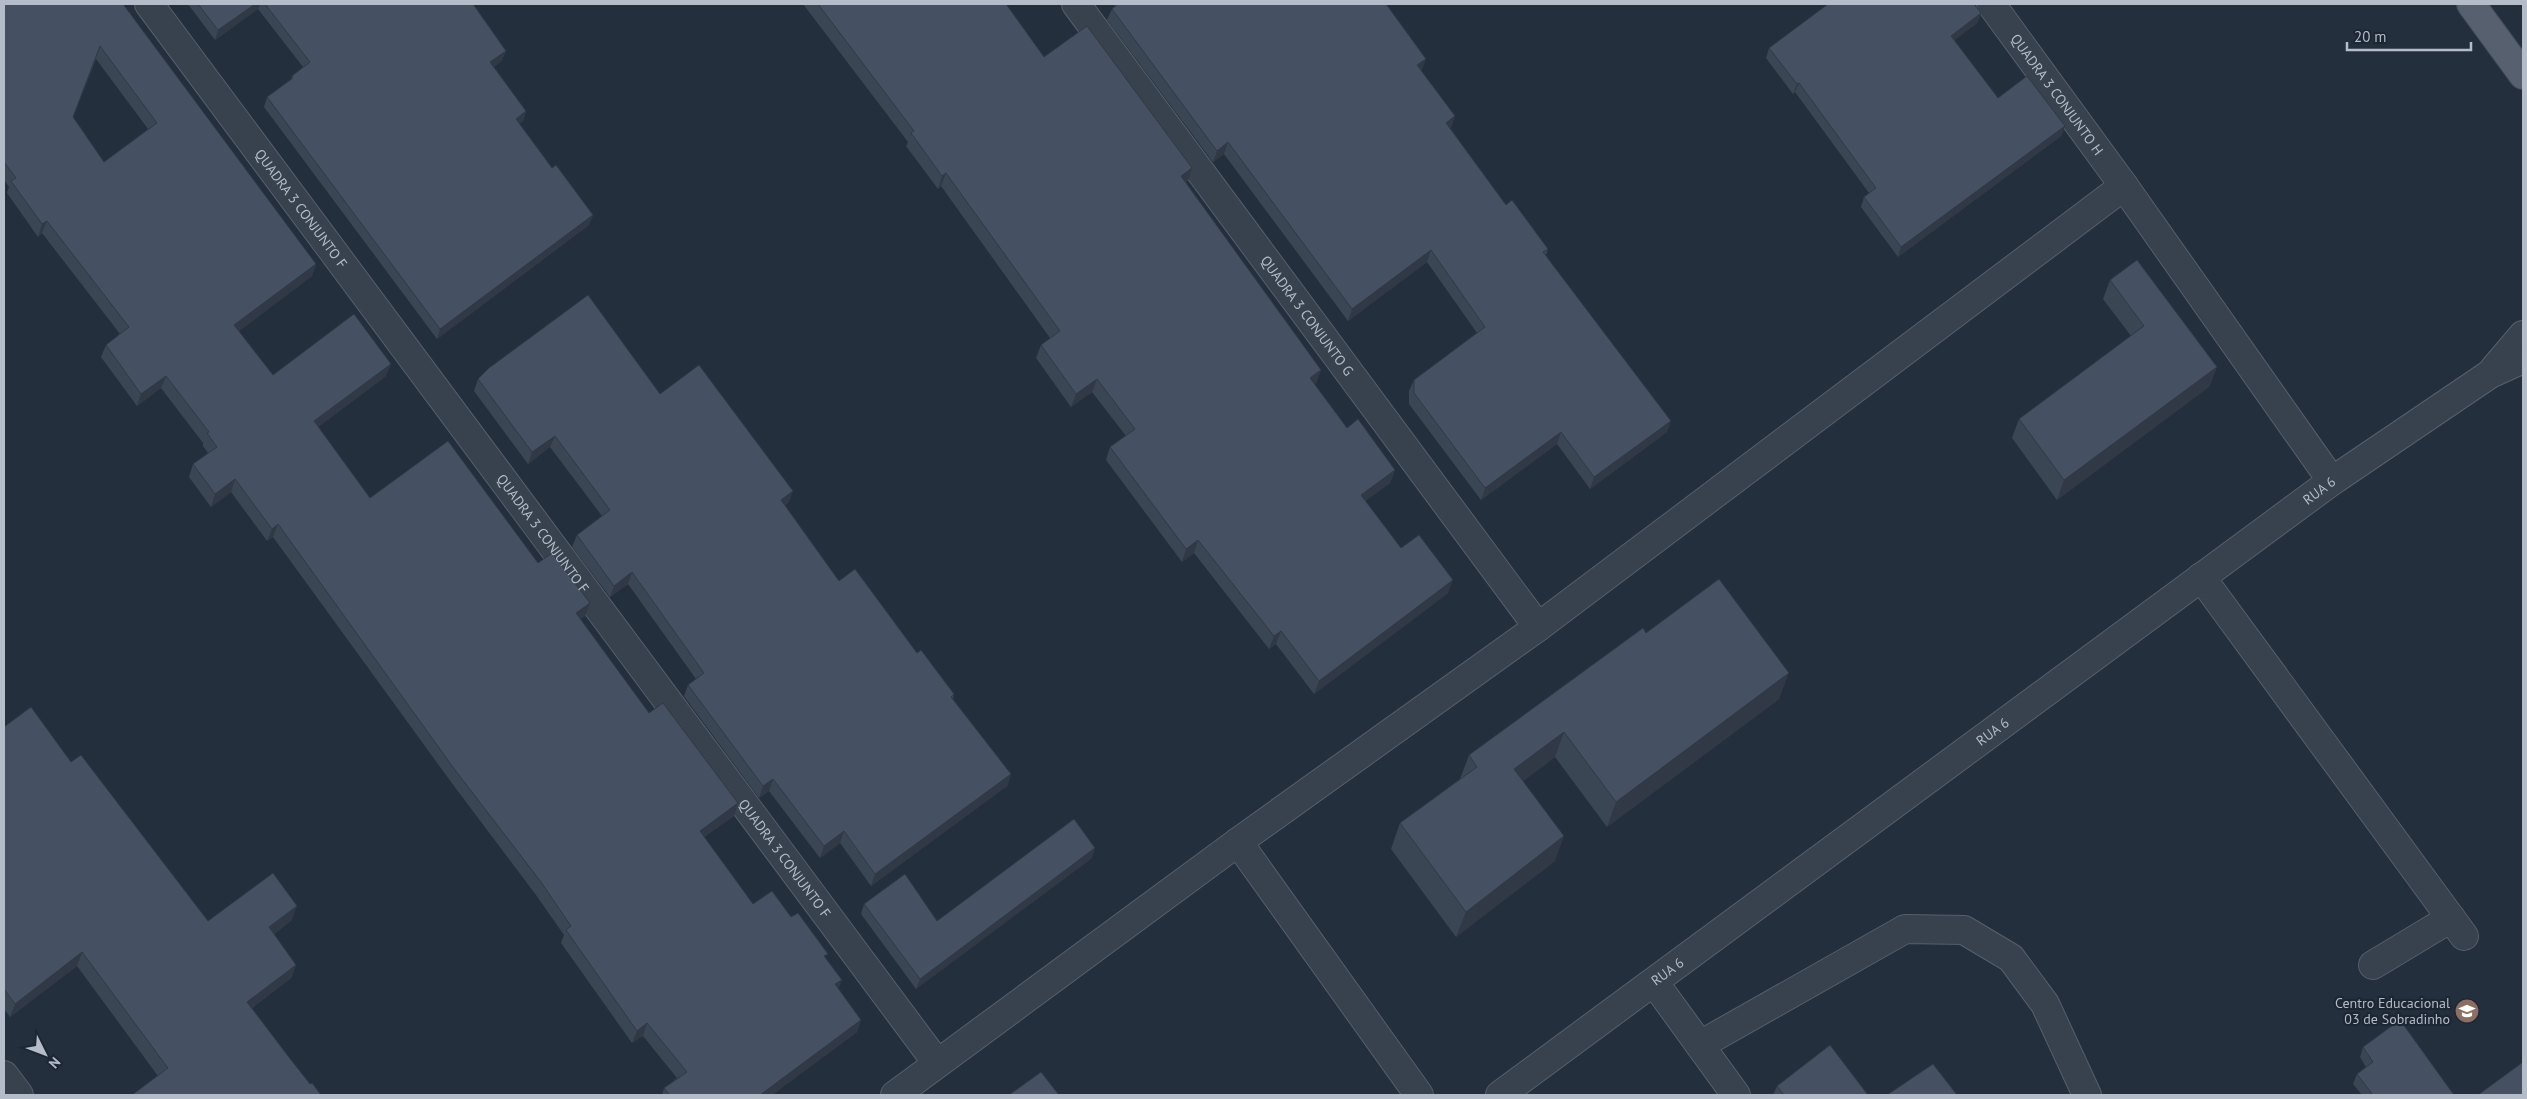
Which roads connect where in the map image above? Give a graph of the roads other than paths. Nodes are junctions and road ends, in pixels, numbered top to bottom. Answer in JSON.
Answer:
{"nodes":[{"id":1,"x":149,"y":4,"type":"edge"},
{"id":2,"x":1076,"y":4,"type":"edge"},
{"id":3,"x":1991,"y":4,"type":"edge"},
{"id":4,"x":2471,"y":4,"type":"edge"},
{"id":5,"x":2523,"y":75,"type":"edge"},
{"id":6,"x":2124,"y":186,"type":"junction"},
{"id":7,"x":2523,"y":335,"type":"edge"},
{"id":8,"x":2523,"y":359,"type":"edge"},
{"id":9,"x":2490,"y":374,"type":"junction"},
{"id":10,"x":2332,"y":481,"type":"junction"},
{"id":11,"x":2201,"y":578,"type":"junction"},
{"id":12,"x":1538,"y":627,"type":"junction"},
{"id":13,"x":1238,"y":842,"type":"junction"},
{"id":14,"x":2374,"y":965,"type":"dead end"},
{"id":15,"x":1654,"y":982,"type":"junction"},
{"id":16,"x":1700,"y":1045,"type":"junction"},
{"id":17,"x":937,"y":1063,"type":"junction"},
{"id":18,"x":4,"y":1075,"type":"edge"},
{"id":19,"x":19,"y":1095,"type":"edge"},
{"id":20,"x":895,"y":1095,"type":"edge"},
{"id":21,"x":1419,"y":1095,"type":"edge"},
{"id":22,"x":1500,"y":1095,"type":"edge"},
{"id":23,"x":1736,"y":1095,"type":"edge"},
{"id":24,"x":2087,"y":1095,"type":"edge"}],
"edges":[{"from":1,"to":17,"type":"street","name":"QUADRA 3 CONJUNTO F"},
{"from":2,"to":12,"type":"street","name":"QUADRA 3 CONJUNTO G"},
{"from":3,"to":6,"type":"street","name":"QUADRA 3 CONJUNTO H"},
{"from":4,"to":5,"type":"main road"},
{"from":6,"to":10,"type":"street","name":"QUADRA 3 CONJUNTO H"},
{"from":6,"to":12,"type":"street"},
{"from":7,"to":9,"type":"street","name":"RUA 6"},
{"from":8,"to":9,"type":"street","name":"RUA 6"},
{"from":9,"to":10,"type":"street","name":"RUA 6"},
{"from":10,"to":11,"type":"street","name":"RUA 6"},
{"from":11,"to":14,"type":"street"},
{"from":11,"to":15,"type":"street","name":"RUA 6"},
{"from":12,"to":13,"type":"street"},
{"from":13,"to":17,"type":"street"},
{"from":13,"to":21,"type":"street"},
{"from":15,"to":16,"type":"street"},
{"from":15,"to":22,"type":"street","name":"RUA 6"},
{"from":16,"to":23,"type":"street"},
{"from":16,"to":24,"type":"street"},
{"from":17,"to":20,"type":"street"},
{"from":18,"to":19,"type":"street"}]}
